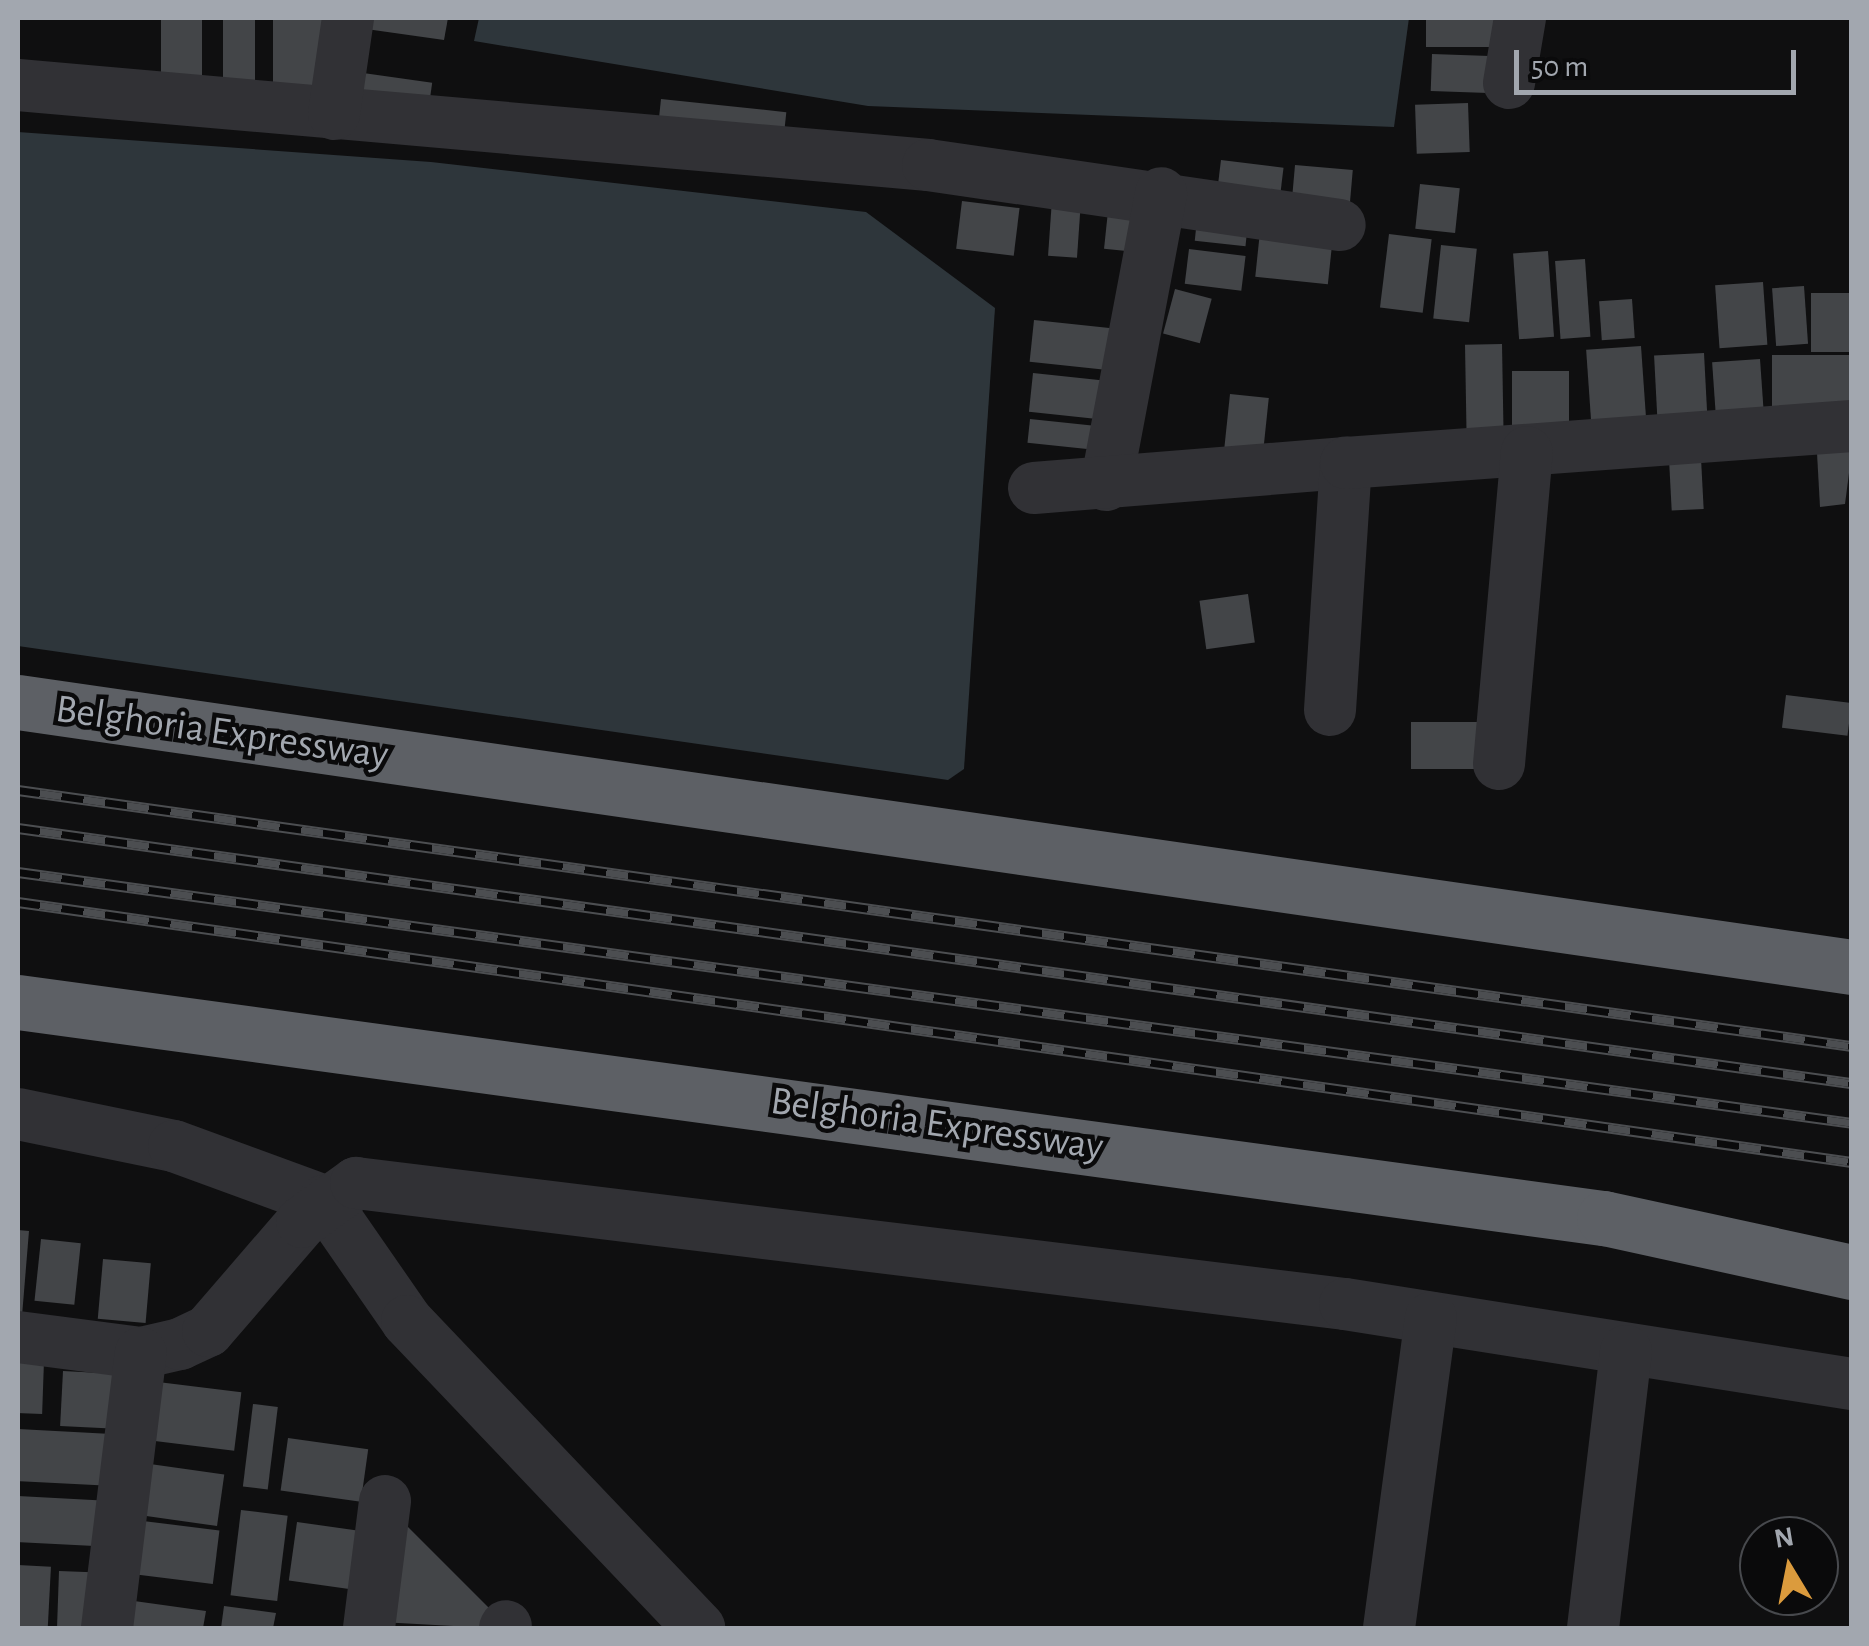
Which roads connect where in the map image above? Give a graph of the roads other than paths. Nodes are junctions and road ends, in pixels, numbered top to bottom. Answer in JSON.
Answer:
{"nodes":[{"id":1,"x":348,"y":18,"type":"edge"},
{"id":2,"x":1520,"y":18,"type":"edge"},
{"id":3,"x":1509,"y":82,"type":"dead end"},
{"id":4,"x":18,"y":85,"type":"edge"},
{"id":5,"x":334,"y":114,"type":"junction"},
{"id":6,"x":1161,"y":194,"type":"junction"},
{"id":7,"x":1340,"y":224,"type":"dead end"},
{"id":8,"x":1852,"y":426,"type":"edge"},
{"id":9,"x":1527,"y":452,"type":"junction"},
{"id":10,"x":1346,"y":462,"type":"junction"},
{"id":11,"x":1106,"y":486,"type":"junction"},
{"id":12,"x":1034,"y":488,"type":"dead end"},
{"id":13,"x":18,"y":702,"type":"edge"},
{"id":14,"x":1330,"y":710,"type":"dead end"},
{"id":15,"x":1499,"y":764,"type":"dead end"},
{"id":16,"x":1852,"y":967,"type":"edge"},
{"id":17,"x":18,"y":1002,"type":"edge"},
{"id":18,"x":18,"y":1114,"type":"edge"},
{"id":19,"x":313,"y":1212,"type":"junction"},
{"id":20,"x":1852,"y":1272,"type":"edge"},
{"id":21,"x":1431,"y":1318,"type":"junction"},
{"id":22,"x":18,"y":1337,"type":"edge"},
{"id":23,"x":1626,"y":1351,"type":"junction"},
{"id":24,"x":142,"y":1353,"type":"junction"},
{"id":25,"x":1852,"y":1384,"type":"edge"},
{"id":26,"x":385,"y":1501,"type":"dead end"},
{"id":27,"x":107,"y":1628,"type":"edge"},
{"id":28,"x":369,"y":1628,"type":"edge"},
{"id":29,"x":699,"y":1628,"type":"edge"},
{"id":30,"x":1389,"y":1628,"type":"edge"},
{"id":31,"x":1593,"y":1628,"type":"edge"}],
"edges":[{"from":1,"to":5,"type":"street"},
{"from":2,"to":3,"type":"street"},
{"from":4,"to":5,"type":"street"},
{"from":5,"to":6,"type":"street"},
{"from":6,"to":7,"type":"street"},
{"from":6,"to":11,"type":"street"},
{"from":8,"to":9,"type":"street"},
{"from":9,"to":10,"type":"street"},
{"from":9,"to":15,"type":"street"},
{"from":10,"to":11,"type":"street"},
{"from":10,"to":14,"type":"street"},
{"from":11,"to":12,"type":"street"},
{"from":13,"to":16,"type":"highway","name":"Belghoria Expressway"},
{"from":17,"to":20,"type":"highway","name":"Belghoria Expressway"},
{"from":18,"to":19,"type":"street"},
{"from":19,"to":21,"type":"street"},
{"from":19,"to":24,"type":"street"},
{"from":19,"to":29,"type":"street"},
{"from":21,"to":23,"type":"street"},
{"from":21,"to":30,"type":"street"},
{"from":22,"to":24,"type":"street"},
{"from":23,"to":25,"type":"street"},
{"from":23,"to":31,"type":"street"},
{"from":24,"to":27,"type":"street"},
{"from":26,"to":28,"type":"street"}]}
